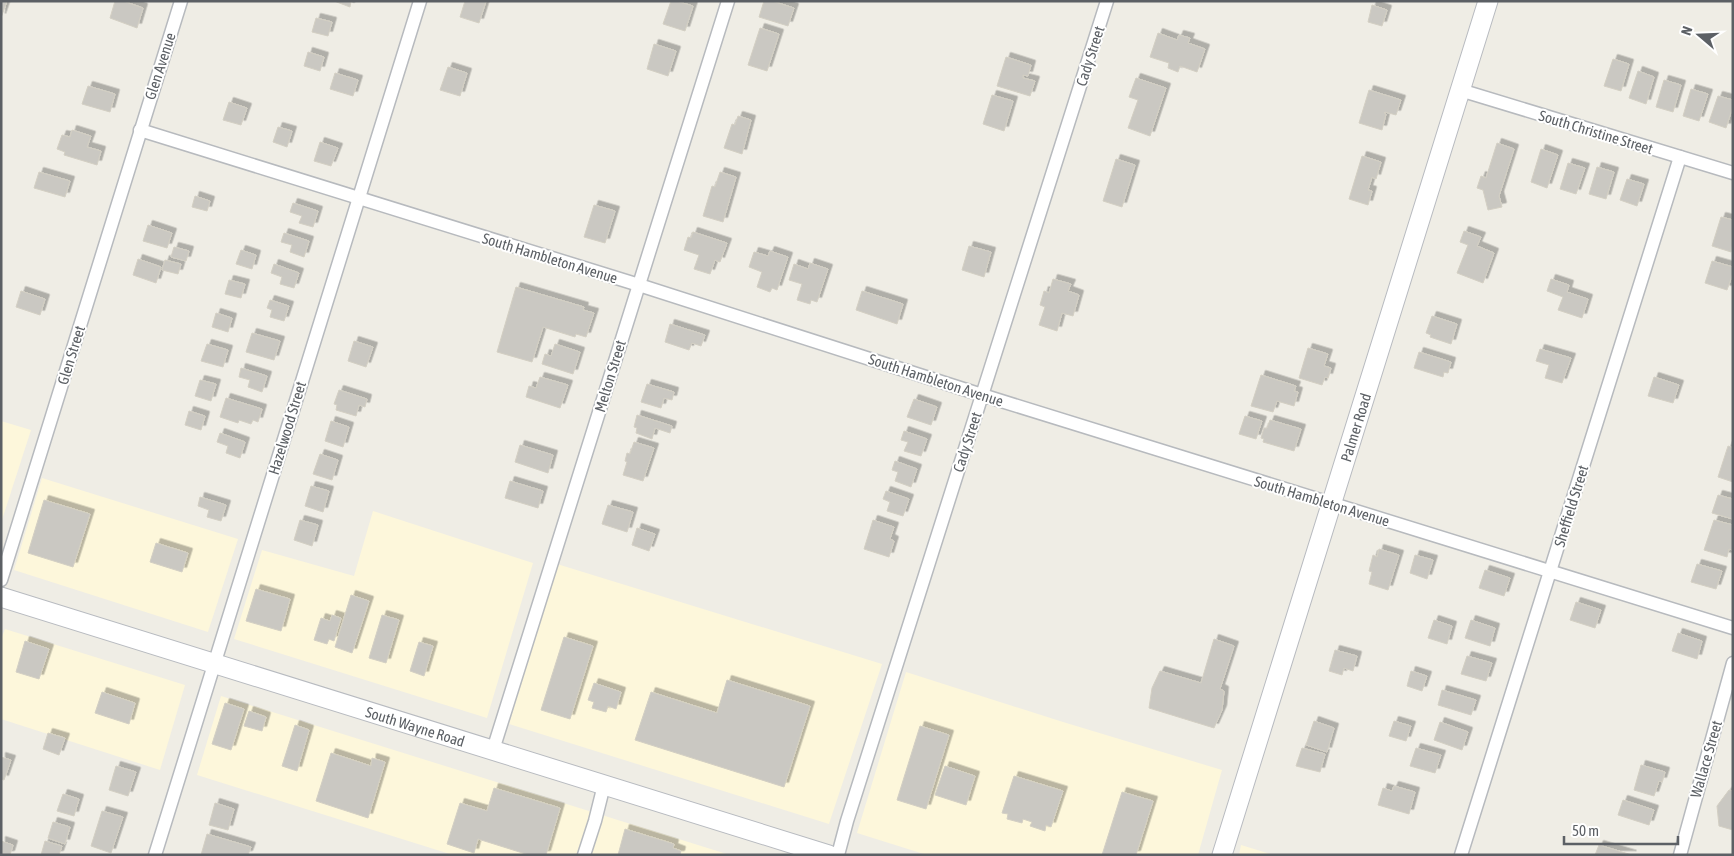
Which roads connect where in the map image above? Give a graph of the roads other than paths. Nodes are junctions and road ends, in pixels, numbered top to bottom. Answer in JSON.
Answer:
{"nodes":[{"id":1,"x":181,"y":1,"type":"edge"},
{"id":2,"x":420,"y":1,"type":"edge"},
{"id":3,"x":728,"y":1,"type":"edge"},
{"id":4,"x":1107,"y":1,"type":"edge"},
{"id":5,"x":1488,"y":1,"type":"edge"},
{"id":6,"x":1460,"y":90,"type":"junction"},
{"id":7,"x":140,"y":130,"type":"junction"},
{"id":8,"x":1680,"y":157,"type":"junction"},
{"id":9,"x":1733,"y":173,"type":"edge"},
{"id":10,"x":359,"y":198,"type":"junction"},
{"id":11,"x":638,"y":285,"type":"junction"},
{"id":12,"x":982,"y":395,"type":"junction"},
{"id":13,"x":1331,"y":504,"type":"junction"},
{"id":14,"x":1550,"y":572,"type":"junction"},
{"id":15,"x":1,"y":580,"type":"edge"},
{"id":16,"x":1,"y":597,"type":"edge"},
{"id":17,"x":1733,"y":628,"type":"edge"},
{"id":18,"x":213,"y":664,"type":"junction"},
{"id":19,"x":1733,"y":664,"type":"edge"},
{"id":20,"x":493,"y":750,"type":"junction"},
{"id":21,"x":604,"y":785,"type":"junction"},
{"id":22,"x":155,"y":855,"type":"edge"},
{"id":23,"x":584,"y":855,"type":"edge"},
{"id":24,"x":829,"y":855,"type":"edge"},
{"id":25,"x":838,"y":855,"type":"edge"},
{"id":26,"x":1222,"y":855,"type":"edge"},
{"id":27,"x":1461,"y":855,"type":"edge"},
{"id":28,"x":1680,"y":855,"type":"edge"}],
"edges":[{"from":1,"to":7,"type":"street","name":"Glen Avenue"},
{"from":2,"to":10,"type":"street","name":"Hazelwood Street"},
{"from":3,"to":11,"type":"street","name":"Melton Street"},
{"from":4,"to":12,"type":"street","name":"Cady Street"},
{"from":5,"to":6,"type":"street","name":"Palmer Road"},
{"from":6,"to":8,"type":"street","name":"South Christine Street"},
{"from":6,"to":13,"type":"street","name":"Palmer Road"},
{"from":7,"to":10,"type":"street","name":"South Hambleton Avenue"},
{"from":7,"to":15,"type":"street","name":"Glen Street"},
{"from":8,"to":9,"type":"street","name":"South Christine Street"},
{"from":8,"to":14,"type":"street","name":"Sheffield Street"},
{"from":10,"to":11,"type":"street","name":"South Hambleton Avenue"},
{"from":10,"to":18,"type":"street","name":"Hazelwood Street"},
{"from":11,"to":12,"type":"street","name":"South Hambleton Avenue"},
{"from":11,"to":20,"type":"street","name":"Melton Street"},
{"from":12,"to":13,"type":"street","name":"South Hambleton Avenue"},
{"from":12,"to":25,"type":"street","name":"Cady Street"},
{"from":13,"to":14,"type":"street","name":"South Hambleton Avenue"},
{"from":13,"to":26,"type":"street","name":"Palmer Road"},
{"from":14,"to":17,"type":"street","name":"South Hambleton Avenue"},
{"from":14,"to":27,"type":"street","name":"Sheffield Street"},
{"from":16,"to":18,"type":"street","name":"South Wayne Road"},
{"from":18,"to":20,"type":"street","name":"South Wayne Road"},
{"from":18,"to":22,"type":"street","name":"Hazelwood Street"},
{"from":19,"to":28,"type":"street","name":"Wallace Street"},
{"from":20,"to":21,"type":"street","name":"South Wayne Road"},
{"from":21,"to":23,"type":"street"},
{"from":21,"to":24,"type":"street","name":"South Wayne Road"}]}
